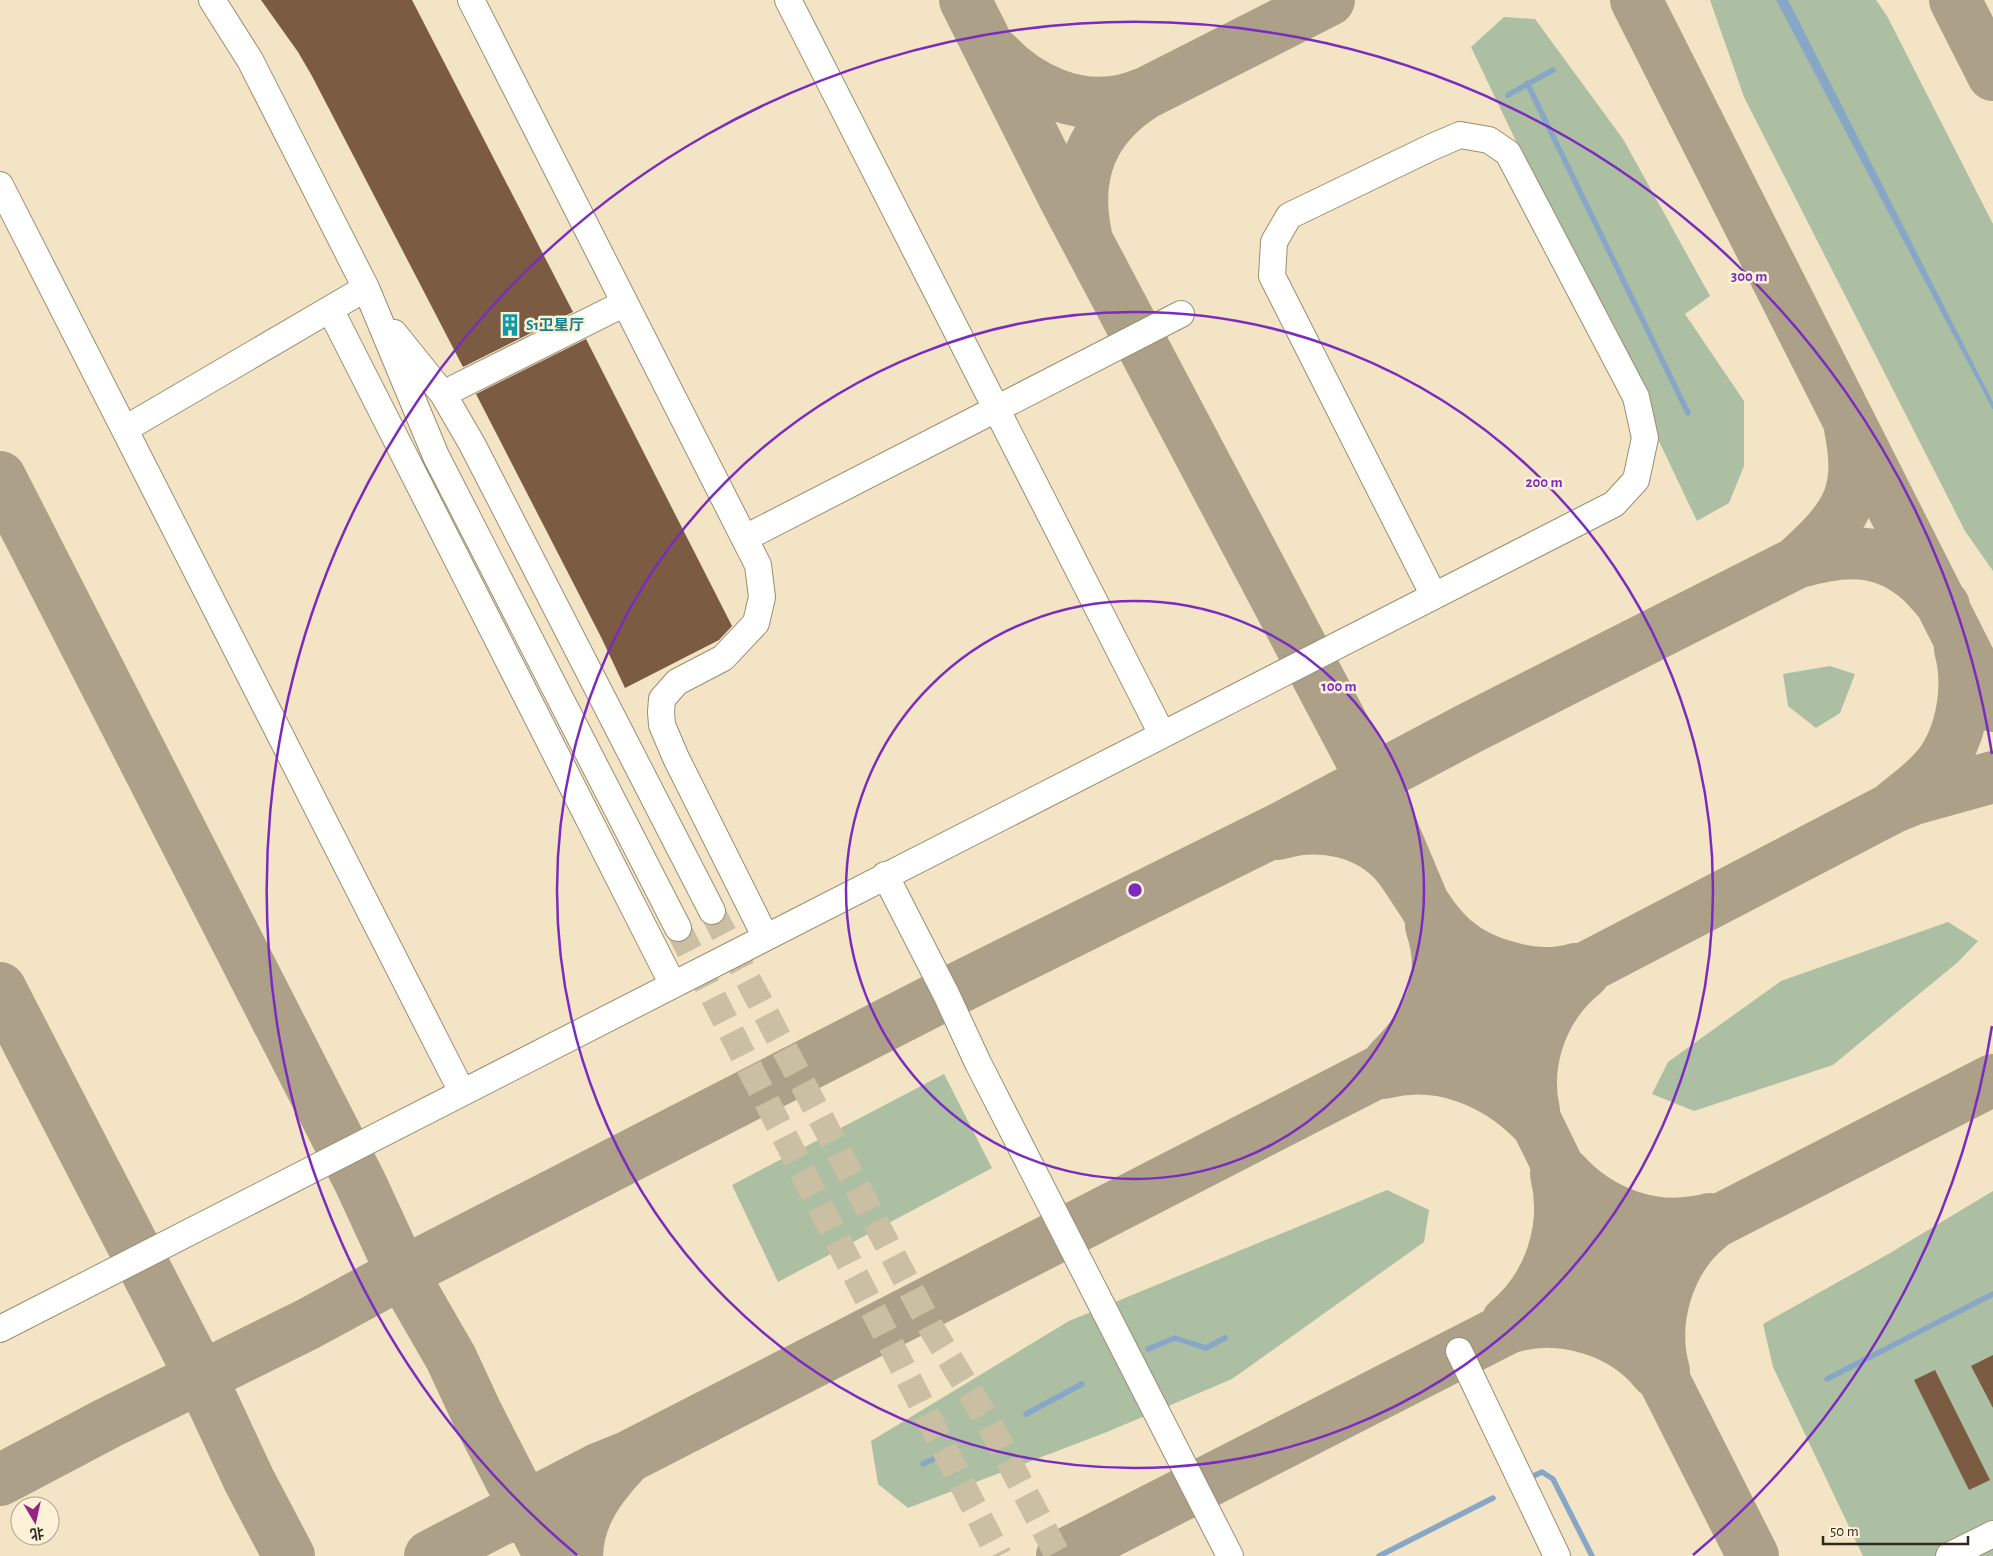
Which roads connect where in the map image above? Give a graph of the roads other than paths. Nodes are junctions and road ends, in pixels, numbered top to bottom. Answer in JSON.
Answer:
{"nodes":[{"id":1,"x":212,"y":0,"type":"edge"},
{"id":2,"x":471,"y":0,"type":"edge"},
{"id":3,"x":788,"y":0,"type":"edge"},
{"id":4,"x":0,"y":185,"type":"edge"},
{"id":5,"x":366,"y":288,"type":"junction"},
{"id":6,"x":625,"y":303,"type":"junction"},
{"id":7,"x":330,"y":309,"type":"junction"},
{"id":8,"x":1181,"y":314,"type":"dead end"},
{"id":9,"x":443,"y":394,"type":"junction"},
{"id":10,"x":996,"y":408,"type":"junction"},
{"id":11,"x":125,"y":429,"type":"junction"},
{"id":12,"x":745,"y":538,"type":"junction"},
{"id":13,"x":1434,"y":596,"type":"junction"},
{"id":14,"x":1162,"y":734,"type":"junction"},
{"id":15,"x":884,"y":875,"type":"junction"},
{"id":16,"x":712,"y":911,"type":"tunnel mouth"},
{"id":17,"x":678,"y":928,"type":"tunnel mouth"},
{"id":18,"x":765,"y":936,"type":"junction"},
{"id":19,"x":672,"y":982,"type":"junction"},
{"id":20,"x":461,"y":1090,"type":"junction"},
{"id":21,"x":0,"y":1329,"type":"edge"},
{"id":22,"x":1459,"y":1350,"type":"dead end"},
{"id":23,"x":1993,"y":1534,"type":"edge"},
{"id":24,"x":1230,"y":1556,"type":"edge"},
{"id":25,"x":1557,"y":1556,"type":"edge"},
{"id":26,"x":1949,"y":1556,"type":"edge"}],
"edges":[{"from":1,"to":5,"type":"lane"},
{"from":2,"to":6,"type":"lane"},
{"from":3,"to":10,"type":"lane"},
{"from":4,"to":11,"type":"lane"},
{"from":5,"to":7,"type":"lane"},
{"from":5,"to":9,"type":"lane"},
{"from":5,"to":17,"type":"lane"},
{"from":6,"to":9,"type":"lane"},
{"from":6,"to":12,"type":"lane"},
{"from":7,"to":11,"type":"lane"},
{"from":7,"to":19,"type":"lane"},
{"from":8,"to":10,"type":"lane"},
{"from":9,"to":16,"type":"lane"},
{"from":10,"to":12,"type":"lane"},
{"from":10,"to":14,"type":"lane"},
{"from":11,"to":20,"type":"lane"},
{"from":12,"to":18,"type":"lane"},
{"from":13,"to":13,"type":"lane"},
{"from":13,"to":14,"type":"lane"},
{"from":14,"to":15,"type":"lane"},
{"from":15,"to":18,"type":"lane"},
{"from":15,"to":24,"type":"lane"},
{"from":18,"to":19,"type":"lane"},
{"from":19,"to":20,"type":"lane"},
{"from":20,"to":21,"type":"lane"},
{"from":22,"to":25,"type":"lane"},
{"from":23,"to":26,"type":"lane"}]}
